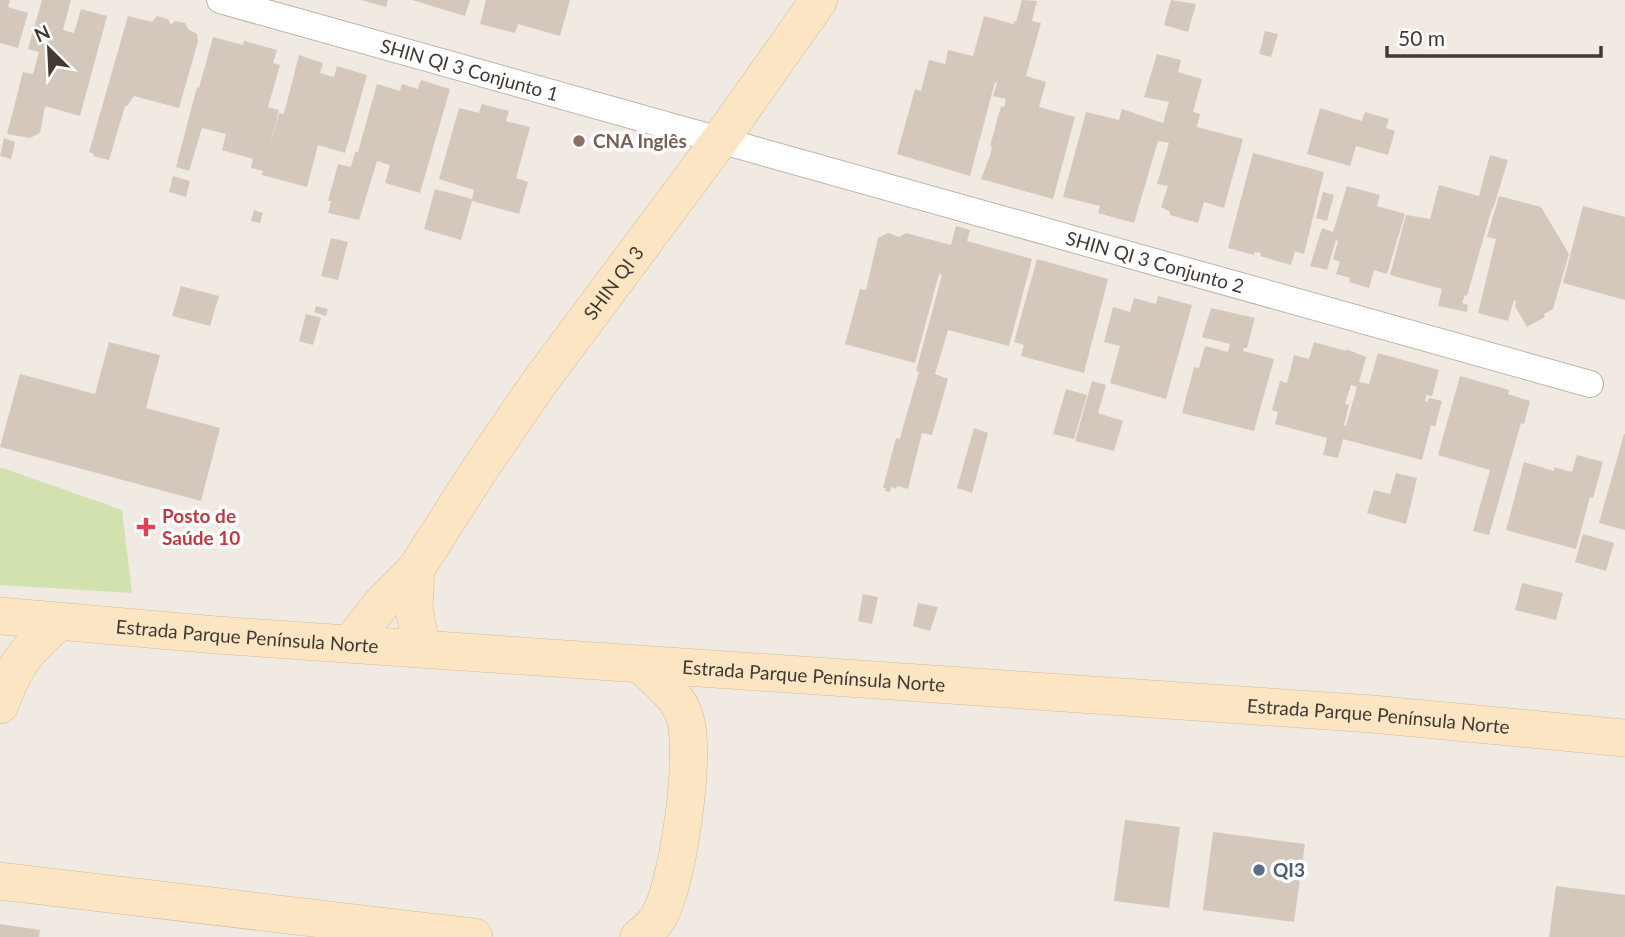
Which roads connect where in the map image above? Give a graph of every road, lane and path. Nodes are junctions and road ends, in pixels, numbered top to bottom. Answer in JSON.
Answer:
{"nodes":[{"id":1,"x":220,"y":0,"type":"edge"},
{"id":2,"x":819,"y":0,"type":"edge"},
{"id":3,"x":720,"y":140,"type":"junction"},
{"id":4,"x":1590,"y":384,"type":"dead end"},
{"id":5,"x":416,"y":569,"type":"junction"},
{"id":6,"x":0,"y":616,"type":"edge"},
{"id":7,"x":58,"y":623,"type":"junction"},
{"id":8,"x":350,"y":644,"type":"junction"},
{"id":9,"x":422,"y":649,"type":"junction"},
{"id":10,"x":641,"y":665,"type":"junction"},
{"id":11,"x":0,"y":705,"type":"edge"},
{"id":12,"x":1625,"y":738,"type":"edge"},
{"id":13,"x":0,"y":850,"type":"edge"},
{"id":14,"x":12,"y":883,"type":"edge"},
{"id":15,"x":474,"y":937,"type":"edge"},
{"id":16,"x":639,"y":937,"type":"edge"}],
"edges":[{"from":1,"to":3,"type":"street","name":"SHIN QI 3 Conjunto 1"},
{"from":2,"to":3,"type":"main road","name":"SHIN QI 3"},
{"from":3,"to":4,"type":"street","name":"SHIN QI 3 Conjunto 2"},
{"from":3,"to":5,"type":"main road","name":"SHIN QI 3"},
{"from":5,"to":8,"type":"main road","name":"SHIN QI 3"},
{"from":5,"to":9,"type":"main road","name":"SHIN QI 3"},
{"from":6,"to":7,"type":"main road","name":"Estrada Parque Península Norte"},
{"from":7,"to":8,"type":"main road","name":"Estrada Parque Península Norte"},
{"from":7,"to":11,"type":"main road"},
{"from":8,"to":9,"type":"main road","name":"Estrada Parque Península Norte"},
{"from":9,"to":10,"type":"main road","name":"Estrada Parque Península Norte"},
{"from":10,"to":12,"type":"main road","name":"Estrada Parque Península Norte"},
{"from":10,"to":16,"type":"main road"},
{"from":13,"to":14,"type":"main road"},
{"from":14,"to":15,"type":"main road"}]}
